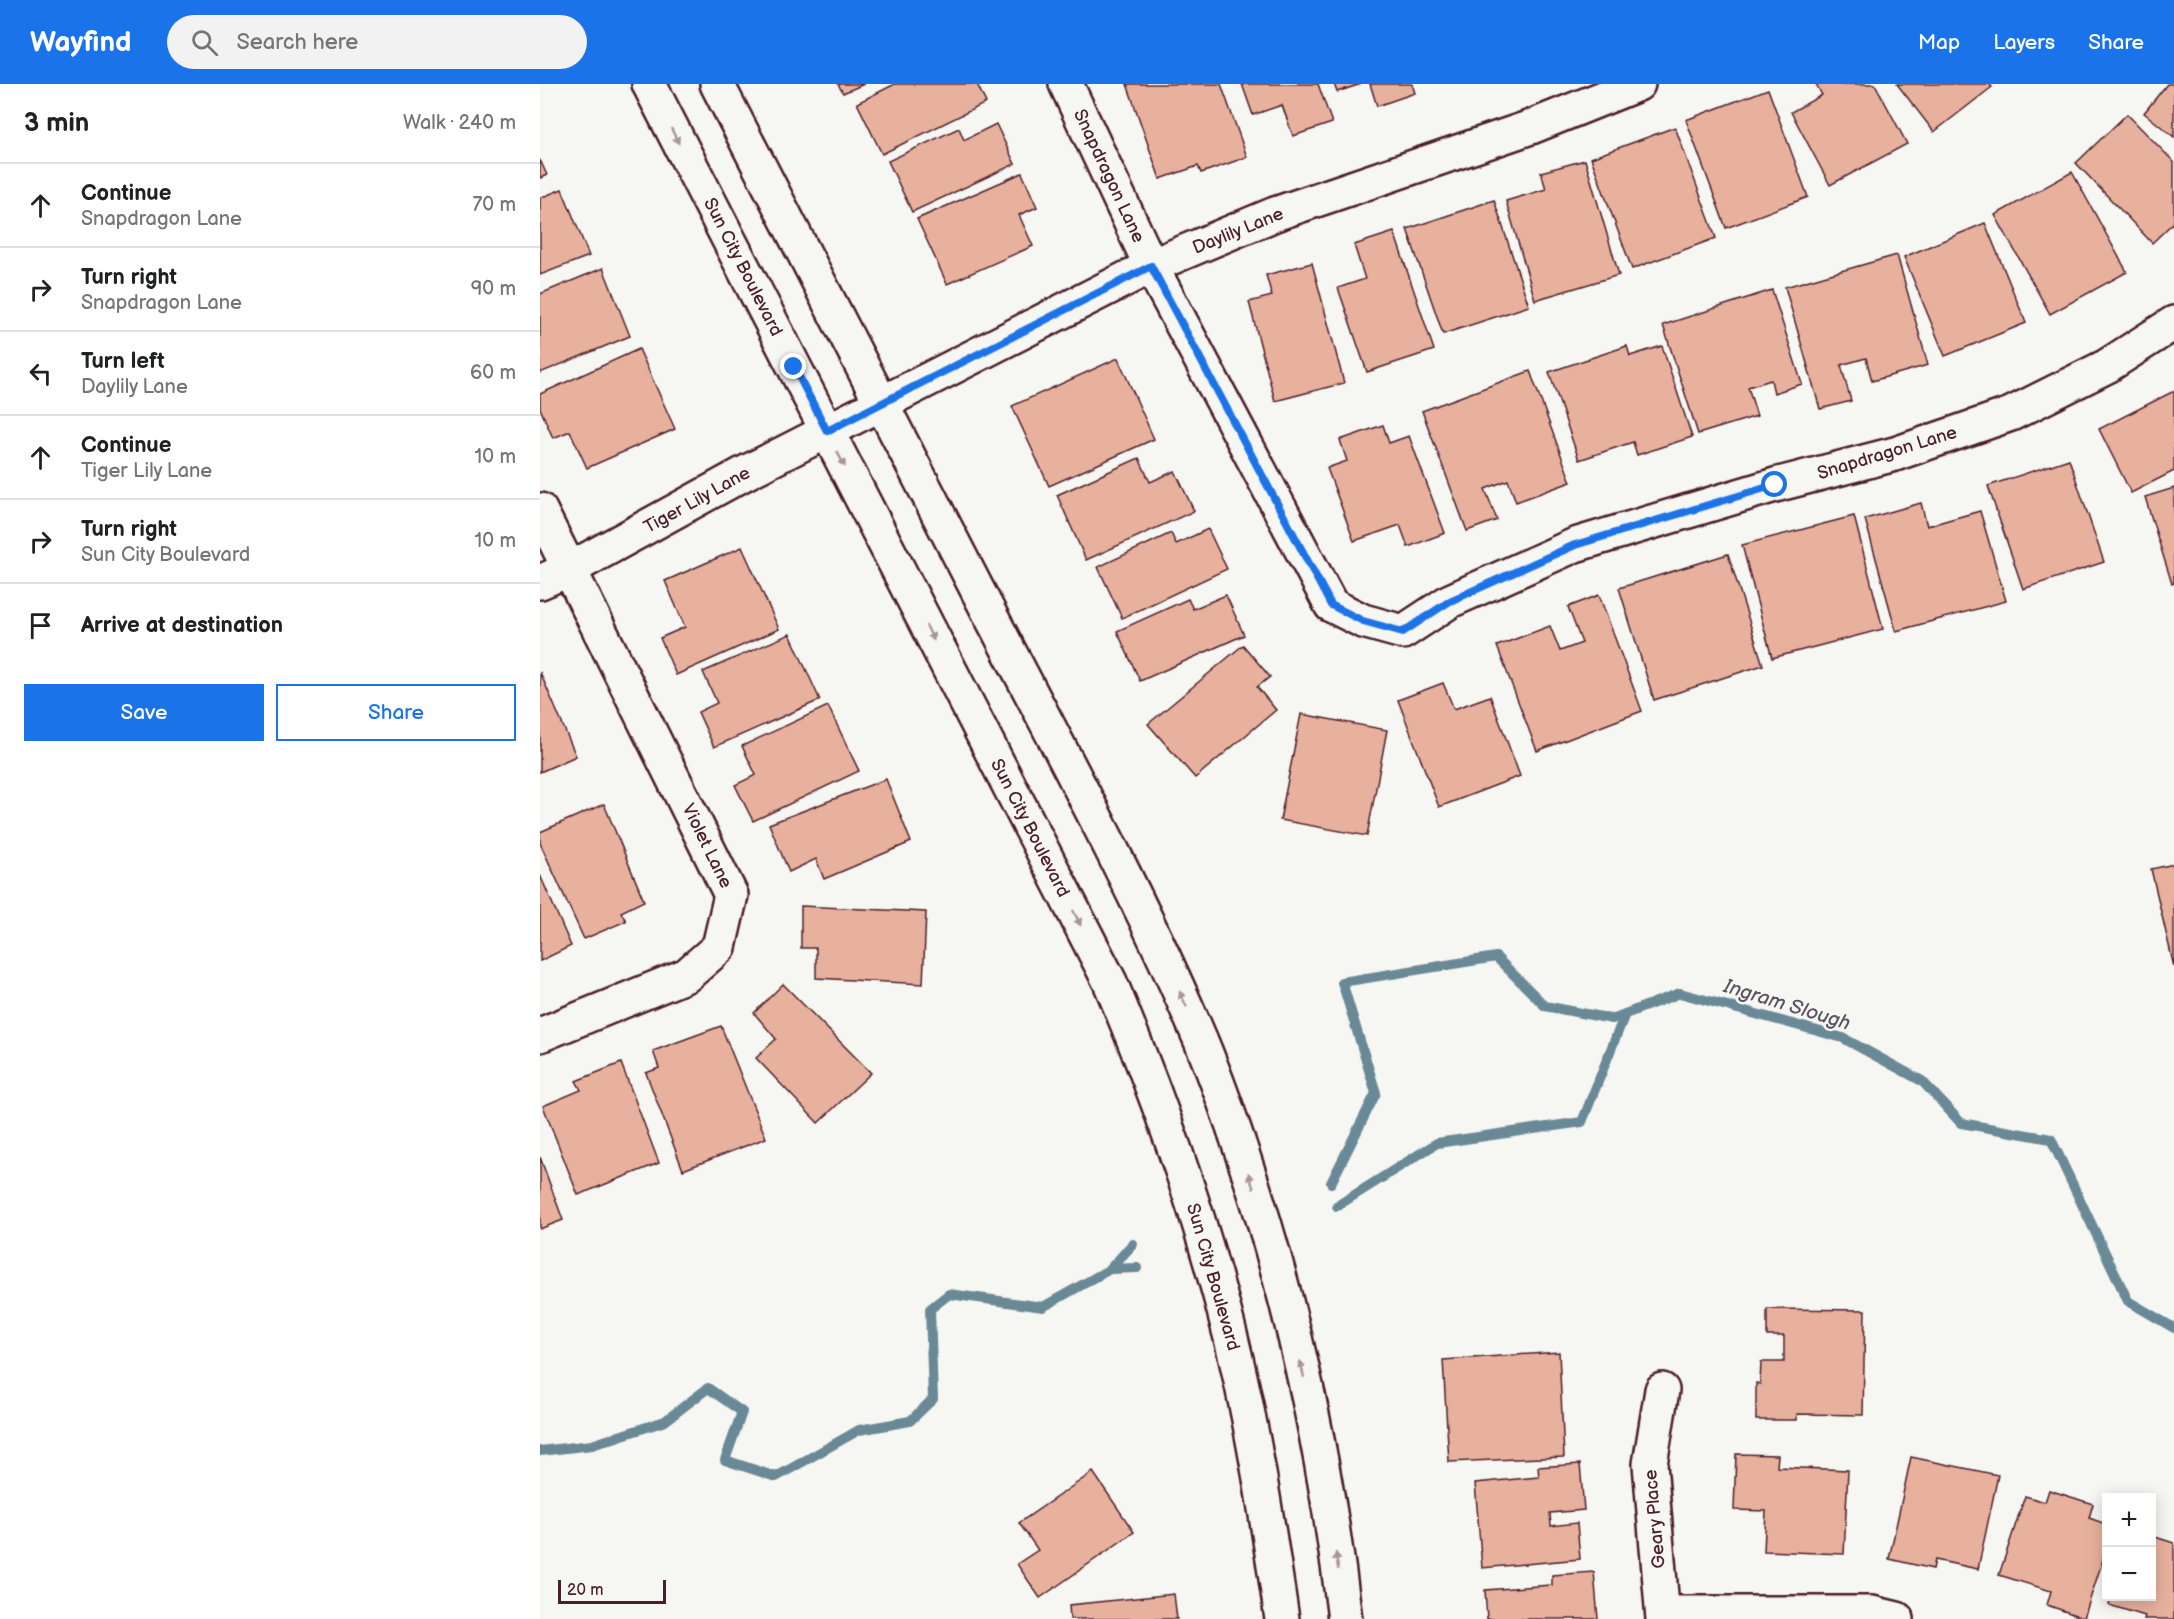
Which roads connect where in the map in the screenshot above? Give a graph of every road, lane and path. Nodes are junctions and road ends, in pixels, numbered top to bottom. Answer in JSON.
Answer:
{"nodes":[{"id":1,"x":649,"y":84,"type":"edge"},
{"id":2,"x":717,"y":84,"type":"edge"},
{"id":3,"x":1066,"y":84,"type":"edge"},
{"id":4,"x":1638,"y":84,"type":"edge"},
{"id":5,"x":1151,"y":266,"type":"junction"},
{"id":6,"x":2174,"y":322,"type":"edge"},
{"id":7,"x":854,"y":417,"type":"junction"},
{"id":8,"x":540,"y":510,"type":"edge"},
{"id":9,"x":570,"y":569,"type":"junction"},
{"id":10,"x":540,"y":582,"type":"edge"},
{"id":11,"x":540,"y":1035,"type":"edge"},
{"id":12,"x":1662,"y":1390,"type":"dead end"},
{"id":13,"x":1663,"y":1616,"type":"edge"},
{"id":14,"x":1282,"y":1619,"type":"edge"},
{"id":15,"x":1345,"y":1619,"type":"edge"},
{"id":16,"x":1897,"y":1619,"type":"edge"}],
"edges":[{"from":1,"to":7,"type":"street","name":"Sun City Boulevard","one_way":true},
{"from":2,"to":7,"type":"street","name":"Sun City Boulevard"},
{"from":3,"to":5,"type":"street","name":"Snapdragon Lane"},
{"from":4,"to":5,"type":"street","name":"Daylily Lane"},
{"from":5,"to":6,"type":"street","name":"Snapdragon Lane"},
{"from":5,"to":7,"type":"street","name":"Daylily Lane"},
{"from":7,"to":9,"type":"street","name":"Tiger Lily Lane"},
{"from":7,"to":14,"type":"street","name":"Sun City Boulevard","one_way":true},
{"from":15,"to":7,"type":"street","name":"Sun City Boulevard","one_way":true},
{"from":8,"to":9,"type":"street","name":"Violet Lane"},
{"from":9,"to":10,"type":"street","name":"Tiger Lily Lane"},
{"from":9,"to":11,"type":"street","name":"Violet Lane"},
{"from":12,"to":13,"type":"street","name":"Geary Place"},
{"from":13,"to":16,"type":"street"}]}
